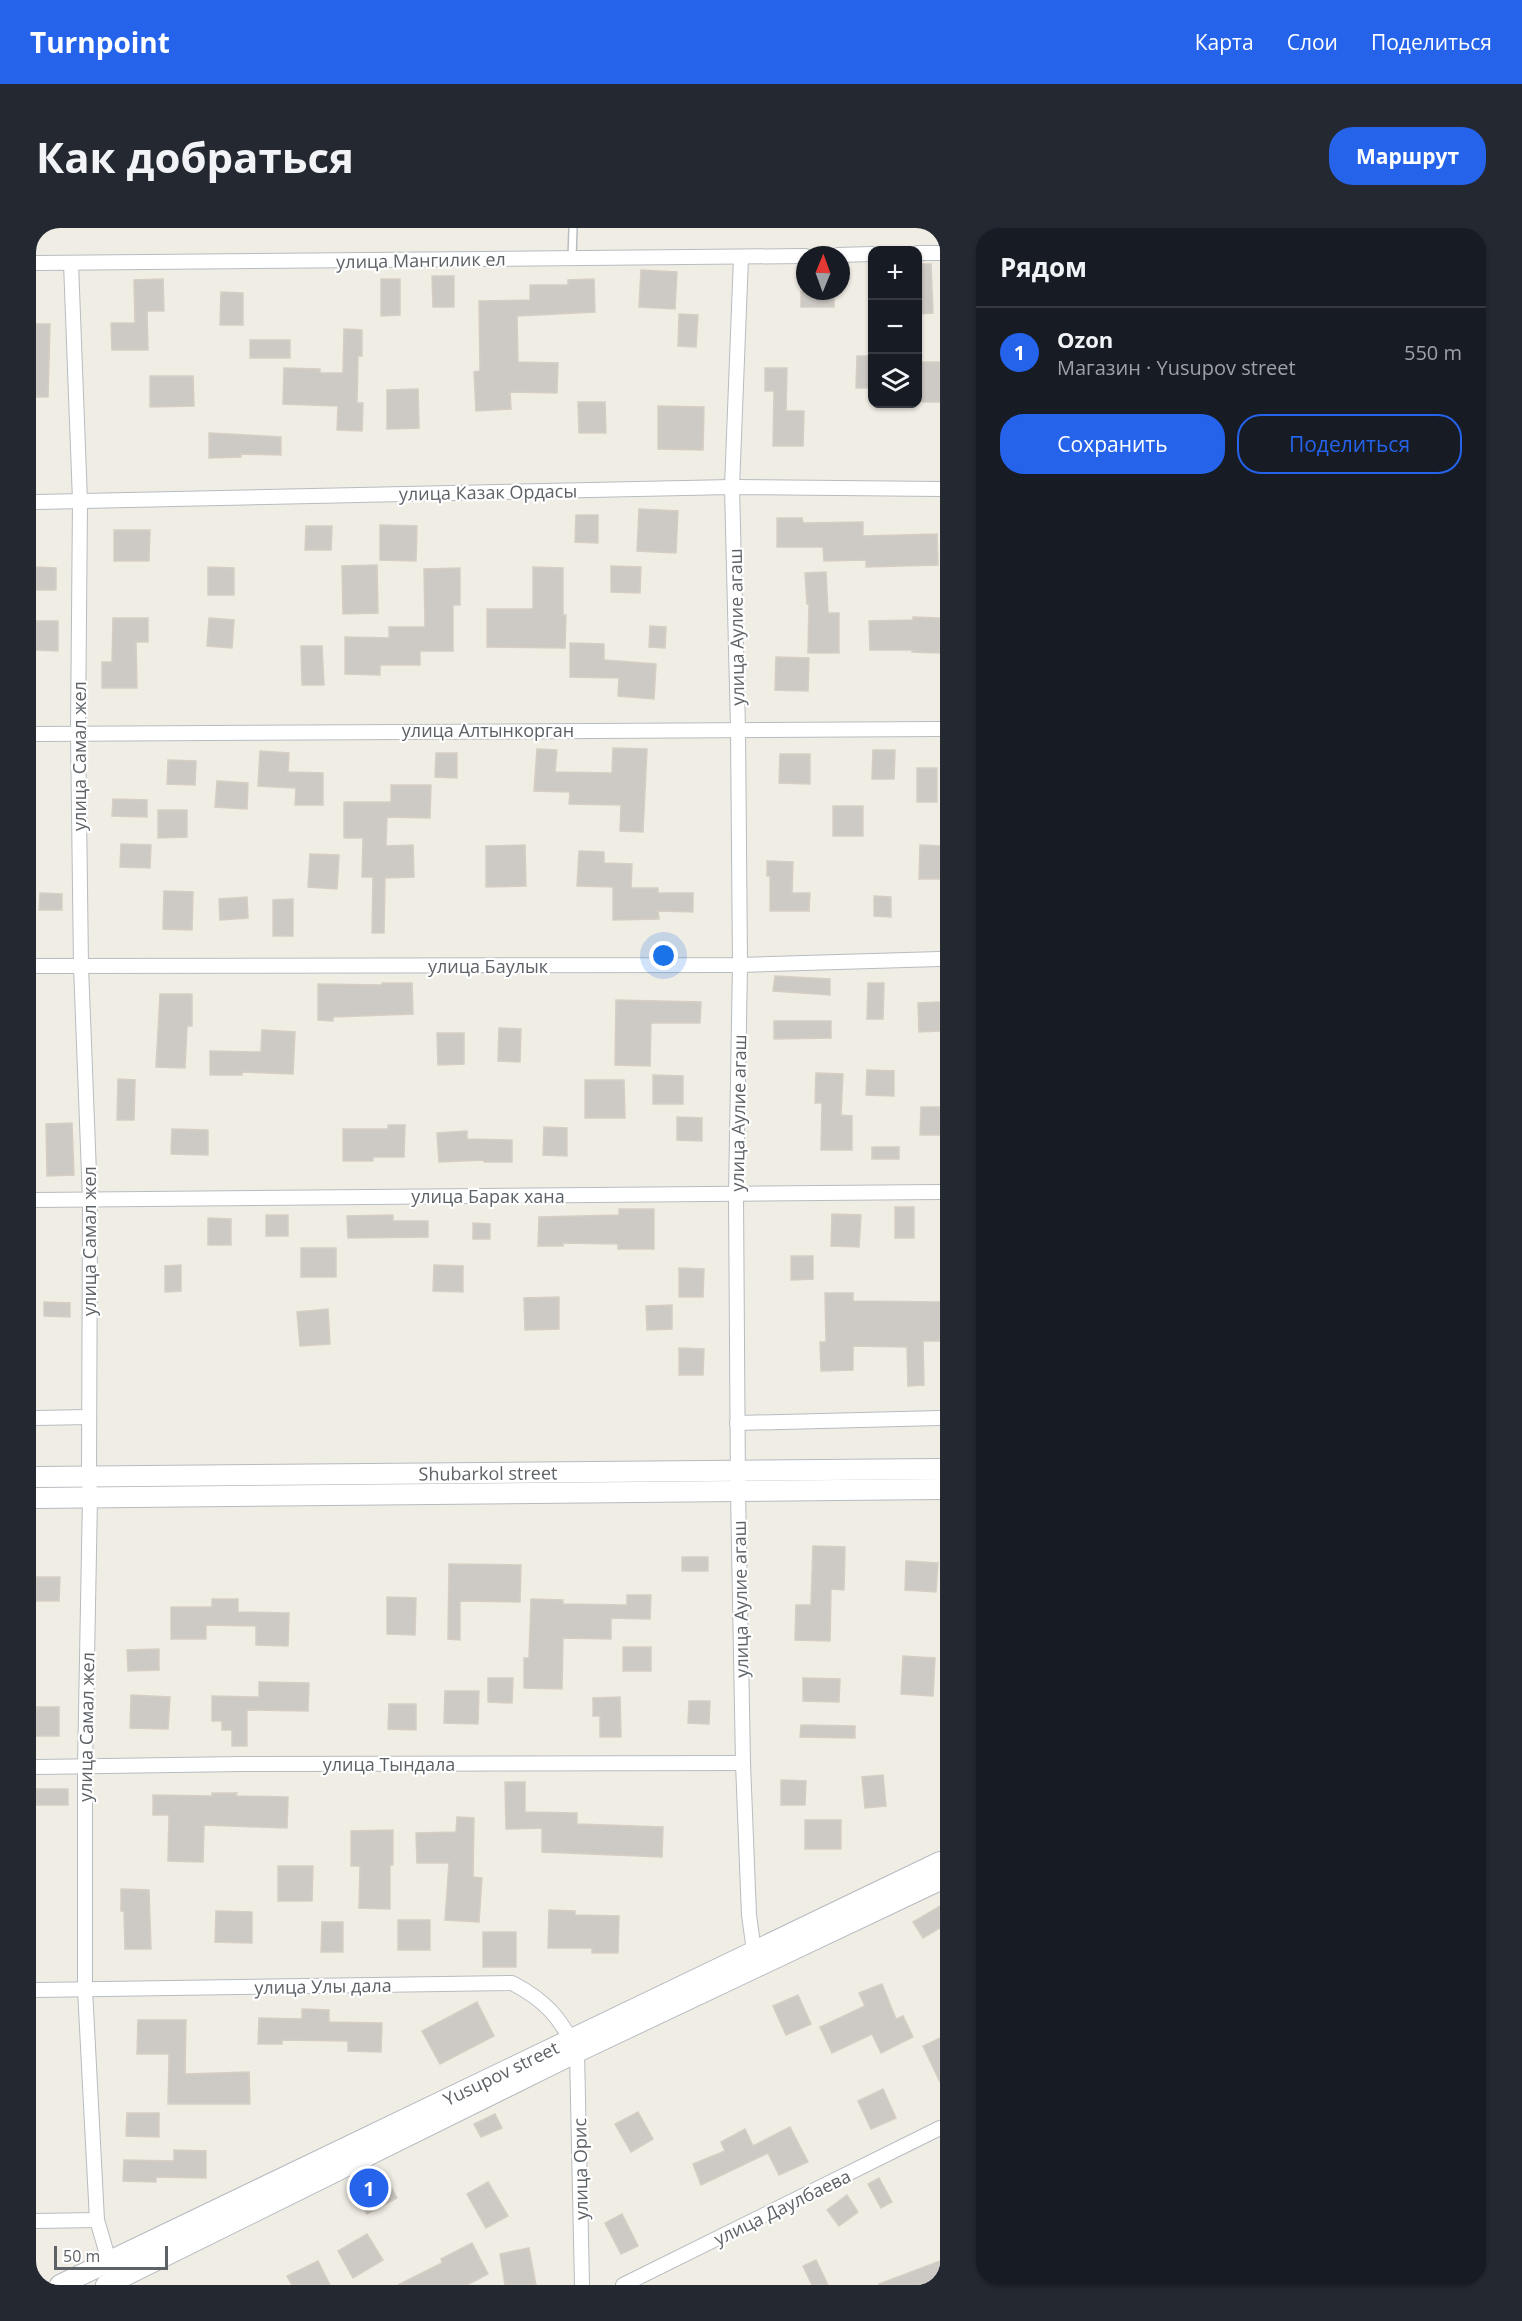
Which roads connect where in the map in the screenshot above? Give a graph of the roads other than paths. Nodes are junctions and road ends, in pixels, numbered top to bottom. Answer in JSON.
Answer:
{"nodes":[{"id":1,"x":573,"y":228,"type":"edge"},
{"id":2,"x":922,"y":253,"type":"edge"},
{"id":3,"x":940,"y":253,"type":"edge"},
{"id":4,"x":868,"y":254,"type":"edge"},
{"id":5,"x":850,"y":255,"type":"edge"},
{"id":6,"x":796,"y":256,"type":"edge"},
{"id":7,"x":741,"y":257,"type":"junction"},
{"id":8,"x":572,"y":259,"type":"junction"},
{"id":9,"x":36,"y":263,"type":"edge"},
{"id":10,"x":71,"y":263,"type":"junction"},
{"id":11,"x":732,"y":487,"type":"junction"},
{"id":12,"x":940,"y":489,"type":"edge"},
{"id":13,"x":80,"y":501,"type":"junction"},
{"id":14,"x":36,"y":502,"type":"edge"},
{"id":15,"x":738,"y":729,"type":"junction"},
{"id":16,"x":940,"y":729,"type":"edge"},
{"id":17,"x":78,"y":732,"type":"junction"},
{"id":18,"x":36,"y":734,"type":"edge"},
{"id":19,"x":940,"y":959,"type":"edge"},
{"id":20,"x":740,"y":965,"type":"junction"},
{"id":21,"x":36,"y":966,"type":"edge"},
{"id":22,"x":81,"y":966,"type":"junction"},
{"id":23,"x":940,"y":1192,"type":"edge"},
{"id":24,"x":736,"y":1195,"type":"junction"},
{"id":25,"x":36,"y":1200,"type":"edge"},
{"id":26,"x":90,"y":1200,"type":"junction"},
{"id":27,"x":89,"y":1417,"type":"junction"},
{"id":28,"x":36,"y":1418,"type":"edge"},
{"id":29,"x":940,"y":1418,"type":"edge"},
{"id":30,"x":737,"y":1423,"type":"junction"},
{"id":31,"x":940,"y":1469,"type":"edge"},
{"id":32,"x":738,"y":1471,"type":"junction"},
{"id":33,"x":36,"y":1477,"type":"edge"},
{"id":34,"x":88,"y":1477,"type":"junction"},
{"id":35,"x":940,"y":1489,"type":"edge"},
{"id":36,"x":738,"y":1491,"type":"junction"},
{"id":37,"x":90,"y":1497,"type":"junction"},
{"id":38,"x":36,"y":1498,"type":"edge"},
{"id":39,"x":743,"y":1763,"type":"junction"},
{"id":40,"x":36,"y":1767,"type":"edge"},
{"id":41,"x":85,"y":1767,"type":"junction"},
{"id":42,"x":940,"y":1862,"type":"edge"},
{"id":43,"x":940,"y":1880,"type":"edge"},
{"id":44,"x":759,"y":1958,"type":"junction"},
{"id":45,"x":86,"y":1989,"type":"junction"},
{"id":46,"x":36,"y":1990,"type":"edge"},
{"id":47,"x":574,"y":2045,"type":"junction"},
{"id":48,"x":940,"y":2128,"type":"edge"},
{"id":49,"x":97,"y":2220,"type":"junction"},
{"id":50,"x":36,"y":2221,"type":"edge"},
{"id":51,"x":109,"y":2261,"type":"junction"},
{"id":52,"x":110,"y":2283,"type":"edge"},
{"id":53,"x":60,"y":2285,"type":"edge"},
{"id":54,"x":582,"y":2285,"type":"edge"},
{"id":55,"x":623,"y":2285,"type":"edge"}],
"edges":[{"from":1,"to":8,"type":"lane"},
{"from":2,"to":3,"type":"street"},
{"from":4,"to":5,"type":"street"},
{"from":6,"to":7,"type":"street","name":"улица Мангилик ел"},
{"from":7,"to":8,"type":"street","name":"улица Мангилик ел"},
{"from":7,"to":11,"type":"street","name":"улица Аулие агаш"},
{"from":8,"to":10,"type":"street","name":"улица Мангилик ел"},
{"from":9,"to":10,"type":"street","name":"улица Мангилик ел"},
{"from":10,"to":13,"type":"street","name":"улица Самал жел"},
{"from":11,"to":12,"type":"street","name":"улица Казак Ордасы"},
{"from":11,"to":13,"type":"street","name":"улица Казак Ордасы"},
{"from":11,"to":15,"type":"street","name":"улица Аулие агаш"},
{"from":13,"to":14,"type":"street","name":"улица Казак Ордасы"},
{"from":13,"to":17,"type":"street","name":"улица Самал жел"},
{"from":15,"to":16,"type":"street","name":"улица Алтынкорган"},
{"from":15,"to":17,"type":"street","name":"улица Алтынкорган"},
{"from":15,"to":20,"type":"street","name":"улица Аулие агаш"},
{"from":17,"to":18,"type":"street","name":"улица Алтынкорган"},
{"from":17,"to":22,"type":"street","name":"улица Самал жел"},
{"from":19,"to":20,"type":"street","name":"улица Баулык"},
{"from":20,"to":22,"type":"street","name":"улица Баулык"},
{"from":20,"to":24,"type":"street","name":"улица Аулие агаш"},
{"from":21,"to":22,"type":"street","name":"улица Баулык"},
{"from":22,"to":26,"type":"street","name":"улица Самал жел"},
{"from":23,"to":24,"type":"street","name":"улица Барак хана"},
{"from":24,"to":26,"type":"street","name":"улица Барак хана"},
{"from":24,"to":30,"type":"street","name":"улица Аулие агаш"},
{"from":25,"to":26,"type":"street","name":"улица Барак хана"},
{"from":26,"to":27,"type":"street","name":"улица Самал жел"},
{"from":27,"to":28,"type":"street"},
{"from":27,"to":34,"type":"street","name":"улица Самал жел"},
{"from":29,"to":30,"type":"street"},
{"from":30,"to":32,"type":"street","name":"улица Аулие агаш"},
{"from":31,"to":32,"type":"street","name":"Shubarkol street"},
{"from":32,"to":34,"type":"street","name":"Shubarkol street"},
{"from":32,"to":36,"type":"street","name":"улица Аулие агаш"},
{"from":33,"to":34,"type":"street","name":"Shubarkol street"},
{"from":34,"to":37,"type":"street","name":"улица Самал жел"},
{"from":35,"to":36,"type":"street"},
{"from":36,"to":37,"type":"street"},
{"from":36,"to":39,"type":"street","name":"улица Аулие агаш"},
{"from":37,"to":38,"type":"street"},
{"from":37,"to":41,"type":"street","name":"улица Самал жел"},
{"from":39,"to":41,"type":"street","name":"улица Тындала"},
{"from":39,"to":44,"type":"street","name":"улица Аулие агаш"},
{"from":40,"to":41,"type":"street","name":"улица Тындала"},
{"from":41,"to":45,"type":"street","name":"улица Самал жел"},
{"from":42,"to":44,"type":"street","name":"Yusupov street"},
{"from":43,"to":44,"type":"street","name":"Yusupov street"},
{"from":44,"to":47,"type":"street","name":"Yusupov street"},
{"from":45,"to":46,"type":"street","name":"улица Улы дала"},
{"from":45,"to":47,"type":"street","name":"улица Улы дала"},
{"from":45,"to":49,"type":"street","name":"улица Самал жел"},
{"from":47,"to":51,"type":"street","name":"Yusupov street"},
{"from":47,"to":52,"type":"street","name":"Yusupov street"},
{"from":47,"to":54,"type":"street","name":"улица Орис"},
{"from":48,"to":55,"type":"street","name":"улица Даулбаева"},
{"from":49,"to":50,"type":"street"},
{"from":49,"to":51,"type":"street","name":"улица Самал жел"},
{"from":51,"to":52,"type":"street","name":"улица Самал жел"},
{"from":51,"to":53,"type":"street","name":"Yusupov street"}]}
